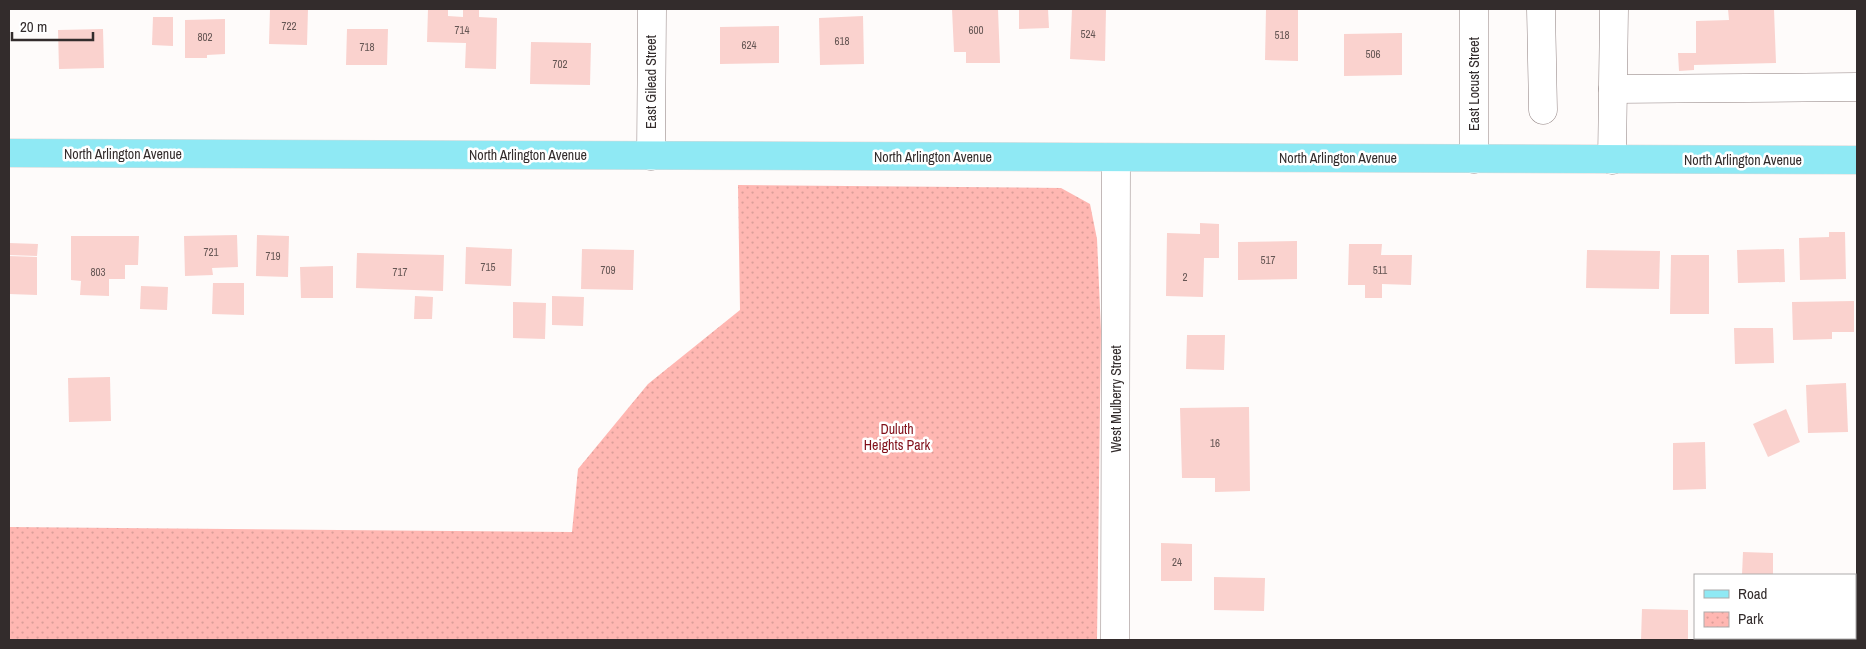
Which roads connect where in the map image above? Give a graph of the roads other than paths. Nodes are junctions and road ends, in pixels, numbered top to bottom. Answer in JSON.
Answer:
{"nodes":[{"id":1,"x":652,"y":9,"type":"edge"},
{"id":2,"x":1474,"y":9,"type":"edge"},
{"id":3,"x":1541,"y":9,"type":"edge"},
{"id":4,"x":1614,"y":9,"type":"edge"},
{"id":5,"x":1857,"y":87,"type":"edge"},
{"id":6,"x":1613,"y":89,"type":"junction"},
{"id":7,"x":1543,"y":110,"type":"dead end"},
{"id":8,"x":9,"y":153,"type":"edge"},
{"id":9,"x":651,"y":156,"type":"junction"},
{"id":10,"x":1116,"y":158,"type":"junction"},
{"id":11,"x":1474,"y":159,"type":"junction"},
{"id":12,"x":1612,"y":160,"type":"junction"},
{"id":13,"x":1857,"y":160,"type":"edge"},
{"id":14,"x":1115,"y":640,"type":"edge"}],
"edges":[{"from":1,"to":9,"type":"street","name":"East Gilead Street"},
{"from":2,"to":11,"type":"street","name":"East Locust Street"},
{"from":3,"to":7,"type":"street"},
{"from":4,"to":6,"type":"street"},
{"from":5,"to":6,"type":"street"},
{"from":6,"to":12,"type":"street"},
{"from":8,"to":9,"type":"main road","name":"North Arlington Avenue"},
{"from":9,"to":10,"type":"main road","name":"North Arlington Avenue"},
{"from":10,"to":11,"type":"main road","name":"North Arlington Avenue"},
{"from":10,"to":14,"type":"street","name":"West Mulberry Street"},
{"from":11,"to":12,"type":"main road","name":"North Arlington Avenue"},
{"from":12,"to":13,"type":"main road","name":"North Arlington Avenue"}]}
